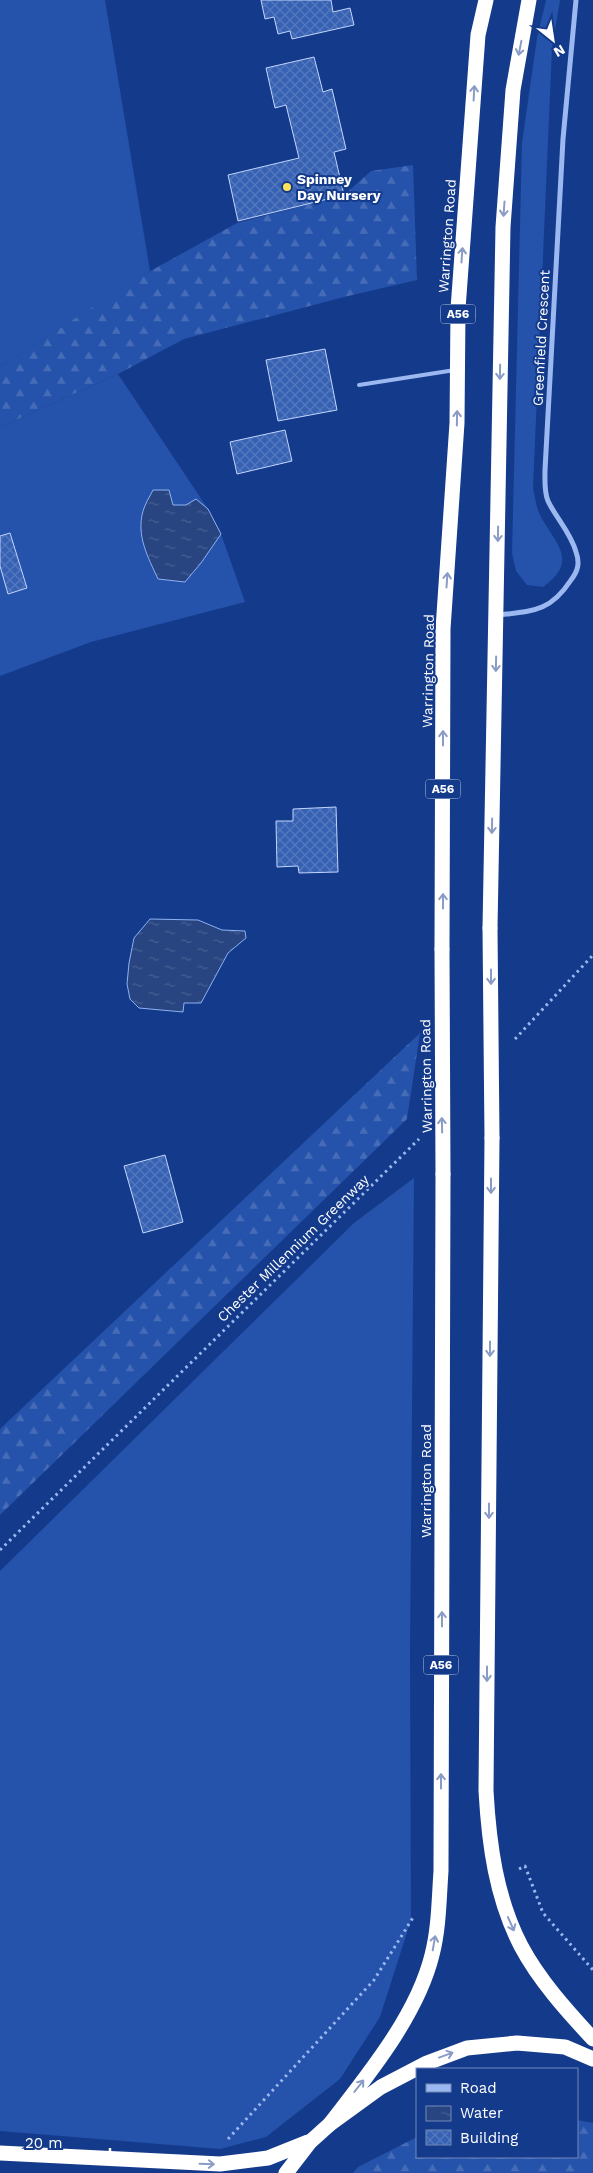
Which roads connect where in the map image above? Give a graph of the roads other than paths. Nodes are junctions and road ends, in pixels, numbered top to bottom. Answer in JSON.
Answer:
{"nodes":[{"id":1,"x":486,"y":0,"type":"edge"},
{"id":2,"x":530,"y":0,"type":"edge"},
{"id":3,"x":576,"y":0,"type":"edge"},
{"id":4,"x":457,"y":370,"type":"junction"},
{"id":5,"x":359,"y":385,"type":"dead end"},
{"id":6,"x":496,"y":615,"type":"junction"},
{"id":7,"x":593,"y":2039,"type":"edge"},
{"id":8,"x":593,"y":2059,"type":"edge"},
{"id":9,"x":330,"y":2124,"type":"junction"},
{"id":10,"x":310,"y":2142,"type":"junction"},
{"id":11,"x":0,"y":2153,"type":"edge"},
{"id":12,"x":286,"y":2173,"type":"edge"}],
"edges":[{"from":4,"to":1,"type":"highway","name":"Warrington Road","number":"A56","one_way":true},
{"from":2,"to":6,"type":"highway","one_way":true},
{"from":3,"to":6,"type":"street","name":"Greenfield Crescent"},
{"from":4,"to":5,"type":"lane"},
{"from":9,"to":4,"type":"highway","name":"Warrington Road","number":"A56","one_way":true,"bridge":true},
{"from":6,"to":7,"type":"highway","one_way":true,"bridge":true},
{"from":9,"to":8,"type":"highway","one_way":true},
{"from":9,"to":10,"type":"highway"},
{"from":11,"to":10,"type":"highway","one_way":true},
{"from":10,"to":12,"type":"highway"}]}
